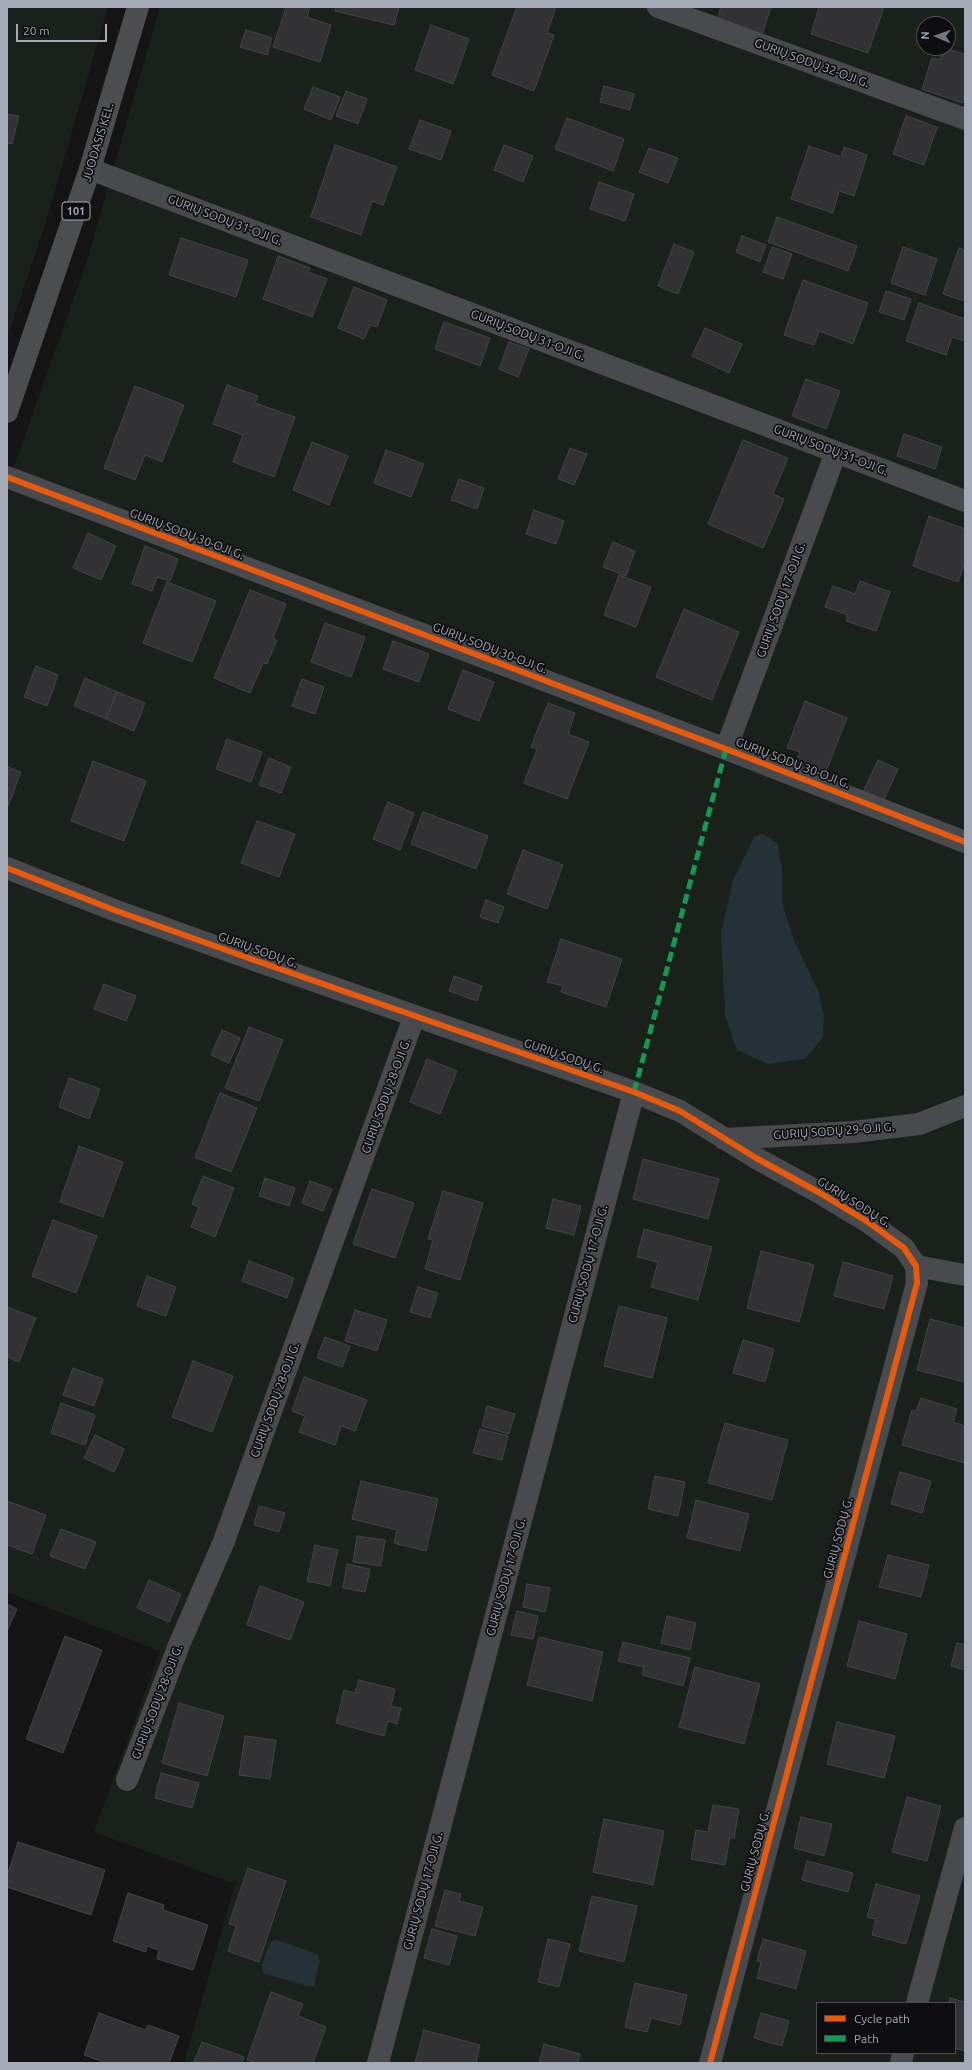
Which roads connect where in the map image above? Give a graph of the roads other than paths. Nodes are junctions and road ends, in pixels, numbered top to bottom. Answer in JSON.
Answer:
{"nodes":[{"id":1,"x":138,"y":7,"type":"edge"},
{"id":2,"x":658,"y":7,"type":"edge"},
{"id":3,"x":965,"y":119,"type":"edge"},
{"id":4,"x":90,"y":169,"type":"junction"},
{"id":5,"x":7,"y":412,"type":"edge"},
{"id":6,"x":836,"y":452,"type":"junction"},
{"id":7,"x":7,"y":477,"type":"edge"},
{"id":8,"x":965,"y":501,"type":"edge"},
{"id":9,"x":726,"y":749,"type":"junction"},
{"id":10,"x":965,"y":842,"type":"edge"},
{"id":11,"x":7,"y":868,"type":"edge"},
{"id":12,"x":414,"y":1017,"type":"junction"},
{"id":13,"x":634,"y":1092,"type":"junction"},
{"id":14,"x":965,"y":1106,"type":"edge"},
{"id":15,"x":724,"y":1139,"type":"junction"},
{"id":16,"x":916,"y":1266,"type":"junction"},
{"id":17,"x":965,"y":1275,"type":"edge"},
{"id":18,"x":127,"y":1780,"type":"dead end"},
{"id":19,"x":965,"y":1828,"type":"edge"},
{"id":20,"x":917,"y":2002,"type":"edge"},
{"id":21,"x":378,"y":2063,"type":"edge"},
{"id":22,"x":710,"y":2063,"type":"edge"}],
"edges":[{"from":1,"to":4,"type":"main road","name":"JUODASIS KEL.","number":"101"},
{"from":2,"to":3,"type":"street","name":"GURIŲ SODŲ 32-OJI G."},
{"from":4,"to":5,"type":"main road","name":"JUODASIS KEL.","number":"101"},
{"from":4,"to":6,"type":"street","name":"GURIŲ SODŲ 31-OJI G."},
{"from":6,"to":8,"type":"street","name":"GURIŲ SODŲ 31-OJI G."},
{"from":6,"to":9,"type":"street","name":"GURIŲ SODŲ 17-OJI G."},
{"from":7,"to":9,"type":"street","name":"GURIŲ SODŲ 30-OJI G."},
{"from":9,"to":10,"type":"street","name":"GURIŲ SODŲ 30-OJI G."},
{"from":11,"to":12,"type":"street","name":"GURIŲ SODŲ G."},
{"from":12,"to":13,"type":"street","name":"GURIŲ SODŲ G."},
{"from":12,"to":18,"type":"street","name":"GURIŲ SODŲ 28-OJI G."},
{"from":13,"to":15,"type":"street","name":"GURIŲ SODŲ G."},
{"from":13,"to":21,"type":"street","name":"GURIŲ SODŲ 17-OJI G."},
{"from":14,"to":15,"type":"street","name":"GURIŲ SODŲ 29-OJI G."},
{"from":15,"to":16,"type":"street","name":"GURIŲ SODŲ G."},
{"from":16,"to":17,"type":"street"},
{"from":16,"to":22,"type":"street","name":"GURIŲ SODŲ G."},
{"from":19,"to":20,"type":"street"}]}
